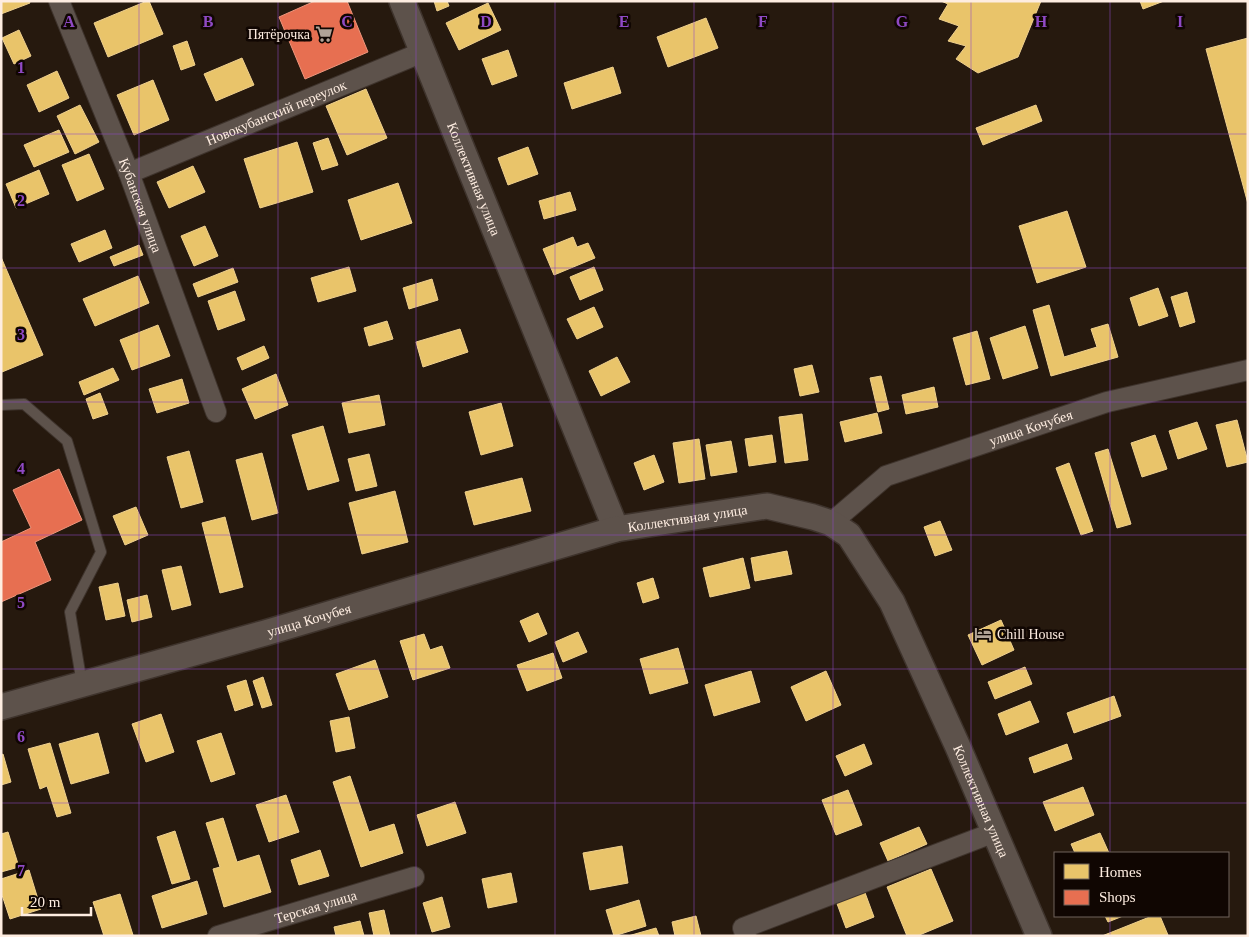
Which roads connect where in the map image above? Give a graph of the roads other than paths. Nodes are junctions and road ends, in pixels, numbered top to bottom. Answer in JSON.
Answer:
{"nodes":[{"id":1,"x":59,"y":1,"type":"edge"},
{"id":2,"x":402,"y":1,"type":"edge"},
{"id":3,"x":423,"y":52,"type":"junction"},
{"id":4,"x":128,"y":173,"type":"junction"},
{"id":5,"x":1248,"y":370,"type":"edge"},
{"id":6,"x":1,"y":405,"type":"edge"},
{"id":7,"x":216,"y":412,"type":"dead end"},
{"id":8,"x":831,"y":523,"type":"junction"},
{"id":9,"x":616,"y":529,"type":"junction"},
{"id":10,"x":82,"y":684,"type":"junction"},
{"id":11,"x":1,"y":707,"type":"edge"},
{"id":12,"x":995,"y":832,"type":"junction"},
{"id":13,"x":414,"y":877,"type":"dead end"},
{"id":14,"x":744,"y":932,"type":"edge"},
{"id":15,"x":218,"y":936,"type":"edge"},
{"id":16,"x":1039,"y":936,"type":"edge"}],
"edges":[{"from":1,"to":4,"type":"street","name":"Кубанская улица"},
{"from":2,"to":3,"type":"street","name":"Коллективная улица"},
{"from":3,"to":4,"type":"street","name":"Новокубанский переулок"},
{"from":3,"to":9,"type":"street","name":"Коллективная улица"},
{"from":4,"to":7,"type":"street","name":"Кубанская улица"},
{"from":5,"to":8,"type":"street","name":"улица Кочубея"},
{"from":6,"to":10,"type":"lane"},
{"from":8,"to":9,"type":"street","name":"Коллективная улица"},
{"from":8,"to":12,"type":"street","name":"Коллективная улица"},
{"from":9,"to":10,"type":"street","name":"улица Кочубея"},
{"from":10,"to":11,"type":"street","name":"улица Кочубея"},
{"from":12,"to":14,"type":"street"},
{"from":12,"to":16,"type":"street","name":"Коллективная улица"},
{"from":13,"to":15,"type":"street","name":"Терская улица"}]}
